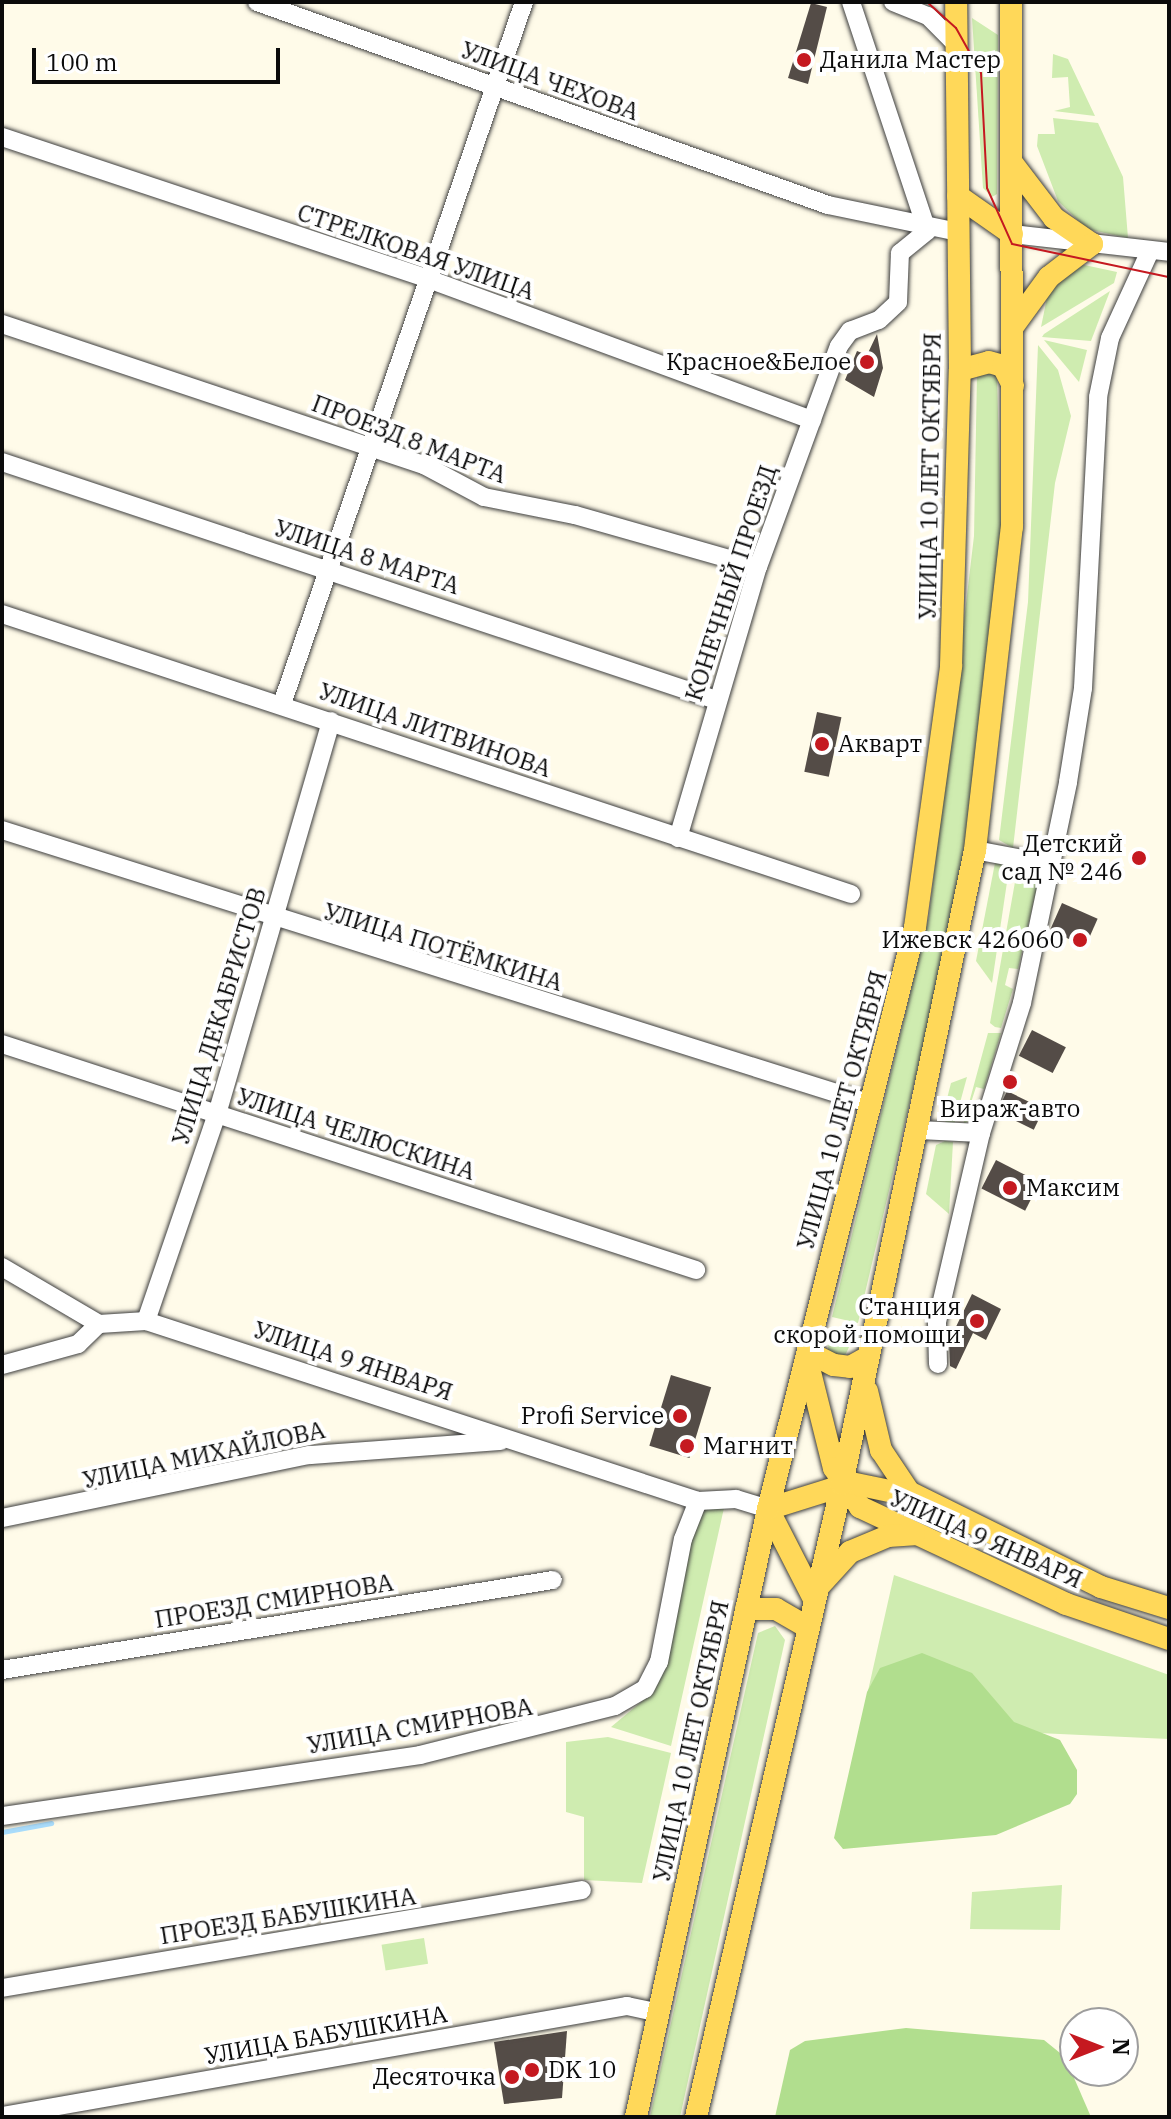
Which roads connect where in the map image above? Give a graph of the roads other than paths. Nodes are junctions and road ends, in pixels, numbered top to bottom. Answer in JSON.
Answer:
{"nodes":[{"id":1,"x":257,"y":2,"type":"edge"},
{"id":2,"x":524,"y":2,"type":"edge"},
{"id":3,"x":851,"y":2,"type":"edge"},
{"id":4,"x":893,"y":2,"type":"edge"},
{"id":5,"x":956,"y":2,"type":"edge"},
{"id":6,"x":1011,"y":2,"type":"edge"},
{"id":7,"x":956,"y":44,"type":"junction"},
{"id":8,"x":495,"y":87,"type":"junction"},
{"id":9,"x":2,"y":137,"type":"edge"},
{"id":10,"x":1012,"y":163,"type":"junction"},
{"id":11,"x":958,"y":196,"type":"junction"},
{"id":12,"x":927,"y":231,"type":"junction"},
{"id":13,"x":958,"y":232,"type":"junction"},
{"id":14,"x":1012,"y":234,"type":"junction"},
{"id":15,"x":1092,"y":244,"type":"junction"},
{"id":16,"x":1160,"y":252,"type":"edge"},
{"id":17,"x":431,"y":280,"type":"junction"},
{"id":18,"x":2,"y":324,"type":"edge"},
{"id":19,"x":1014,"y":325,"type":"junction"},
{"id":20,"x":960,"y":370,"type":"junction"},
{"id":21,"x":1013,"y":386,"type":"junction"},
{"id":22,"x":812,"y":420,"type":"junction"},
{"id":23,"x":369,"y":446,"type":"junction"},
{"id":24,"x":2,"y":462,"type":"edge"},
{"id":25,"x":758,"y":567,"type":"junction"},
{"id":26,"x":326,"y":569,"type":"junction"},
{"id":27,"x":2,"y":614,"type":"edge"},
{"id":28,"x":716,"y":700,"type":"junction"},
{"id":29,"x":282,"y":704,"type":"junction"},
{"id":30,"x":331,"y":721,"type":"junction"},
{"id":31,"x":2,"y":830,"type":"edge"},
{"id":32,"x":678,"y":838,"type":"junction"},
{"id":33,"x":975,"y":850,"type":"junction"},
{"id":34,"x":1049,"y":864,"type":"junction"},
{"id":35,"x":851,"y":894,"type":"dead end"},
{"id":36,"x":272,"y":919,"type":"junction"},
{"id":37,"x":2,"y":1044,"type":"edge"},
{"id":38,"x":871,"y":1104,"type":"junction"},
{"id":39,"x":217,"y":1114,"type":"junction"},
{"id":40,"x":918,"y":1130,"type":"junction"},
{"id":41,"x":981,"y":1133,"type":"junction"},
{"id":42,"x":2,"y":1267,"type":"edge"},
{"id":43,"x":696,"y":1270,"type":"dead end"},
{"id":44,"x":146,"y":1321,"type":"junction"},
{"id":45,"x":99,"y":1324,"type":"junction"},
{"id":46,"x":808,"y":1342,"type":"junction"},
{"id":47,"x":866,"y":1358,"type":"junction"},
{"id":48,"x":938,"y":1364,"type":"dead end"},
{"id":49,"x":2,"y":1365,"type":"edge"},
{"id":50,"x":512,"y":1441,"type":"junction"},
{"id":51,"x":842,"y":1484,"type":"junction"},
{"id":52,"x":918,"y":1498,"type":"junction"},
{"id":53,"x":698,"y":1501,"type":"junction"},
{"id":54,"x":768,"y":1509,"type":"junction"},
{"id":55,"x":2,"y":1518,"type":"edge"},
{"id":56,"x":924,"y":1534,"type":"junction"},
{"id":57,"x":553,"y":1580,"type":"dead end"},
{"id":58,"x":813,"y":1597,"type":"junction"},
{"id":59,"x":1169,"y":1608,"type":"edge"},
{"id":60,"x":746,"y":1609,"type":"junction"},
{"id":61,"x":806,"y":1626,"type":"junction"},
{"id":62,"x":1169,"y":1639,"type":"edge"},
{"id":63,"x":2,"y":1670,"type":"edge"},
{"id":64,"x":2,"y":1816,"type":"edge"},
{"id":65,"x":582,"y":1890,"type":"dead end"},
{"id":66,"x":2,"y":1988,"type":"edge"},
{"id":67,"x":659,"y":2013,"type":"junction"},
{"id":68,"x":2,"y":2116,"type":"edge"},
{"id":69,"x":636,"y":2117,"type":"edge"},
{"id":70,"x":696,"y":2117,"type":"edge"}],
"edges":[{"from":1,"to":8,"type":"street","name":"УЛИЦА ЧЕХОВА"},
{"from":2,"to":8,"type":"street"},
{"from":3,"to":12,"type":"street"},
{"from":4,"to":7,"type":"street"},
{"from":5,"to":7,"type":"main road","name":"УЛИЦА 10 ЛЕТ ОКТЯБРЯ"},
{"from":6,"to":10,"type":"main road"},
{"from":7,"to":11,"type":"main road","name":"УЛИЦА 10 ЛЕТ ОКТЯБРЯ"},
{"from":8,"to":12,"type":"street","name":"УЛИЦА ЧЕХОВА"},
{"from":8,"to":17,"type":"street"},
{"from":9,"to":17,"type":"street","name":"СТРЕЛКОВАЯ УЛИЦА"},
{"from":10,"to":14,"type":"main road"},
{"from":10,"to":15,"type":"main road"},
{"from":11,"to":13,"type":"main road","name":"УЛИЦА 10 ЛЕТ ОКТЯБРЯ"},
{"from":11,"to":14,"type":"main road"},
{"from":12,"to":13,"type":"street","name":"УЛИЦА ЧЕХОВА"},
{"from":12,"to":22,"type":"street","name":"КОНЕЧНЫЙ ПРОЕЗД"},
{"from":13,"to":20,"type":"main road","name":"УЛИЦА 10 ЛЕТ ОКТЯБРЯ"},
{"from":14,"to":15,"type":"street"},
{"from":14,"to":19,"type":"main road"},
{"from":15,"to":16,"type":"street"},
{"from":15,"to":19,"type":"main road"},
{"from":16,"to":34,"type":"street"},
{"from":17,"to":22,"type":"street","name":"СТРЕЛКОВАЯ УЛИЦА"},
{"from":17,"to":23,"type":"street"},
{"from":18,"to":23,"type":"street","name":"ПРОЕЗД 8 МАРТА"},
{"from":19,"to":21,"type":"main road"},
{"from":20,"to":21,"type":"main road"},
{"from":20,"to":38,"type":"main road","name":"УЛИЦА 10 ЛЕТ ОКТЯБРЯ"},
{"from":21,"to":33,"type":"main road"},
{"from":22,"to":25,"type":"street","name":"КОНЕЧНЫЙ ПРОЕЗД"},
{"from":23,"to":25,"type":"street","name":"ПРОЕЗД 8 МАРТА"},
{"from":23,"to":26,"type":"street"},
{"from":24,"to":26,"type":"street","name":"УЛИЦА 8 МАРТА"},
{"from":25,"to":28,"type":"street","name":"КОНЕЧНЫЙ ПРОЕЗД"},
{"from":26,"to":28,"type":"street","name":"УЛИЦА 8 МАРТА"},
{"from":26,"to":29,"type":"street"},
{"from":27,"to":29,"type":"street","name":"УЛИЦА ЛИТВИНОВА"},
{"from":28,"to":32,"type":"street","name":"КОНЕЧНЫЙ ПРОЕЗД"},
{"from":29,"to":30,"type":"street","name":"УЛИЦА ЛИТВИНОВА"},
{"from":30,"to":32,"type":"street","name":"УЛИЦА ЛИТВИНОВА"},
{"from":30,"to":36,"type":"street","name":"УЛИЦА ДЕКАБРИСТОВ"},
{"from":31,"to":36,"type":"street","name":"УЛИЦА ПОТЁМКИНА"},
{"from":32,"to":35,"type":"street","name":"УЛИЦА ЛИТВИНОВА"},
{"from":33,"to":34,"type":"street"},
{"from":33,"to":40,"type":"main road"},
{"from":34,"to":41,"type":"street"},
{"from":36,"to":38,"type":"street","name":"УЛИЦА ПОТЁМКИНА"},
{"from":36,"to":39,"type":"street","name":"УЛИЦА ДЕКАБРИСТОВ"},
{"from":37,"to":39,"type":"street","name":"УЛИЦА ЧЕЛЮСКИНА"},
{"from":38,"to":46,"type":"main road","name":"УЛИЦА 10 ЛЕТ ОКТЯБРЯ"},
{"from":39,"to":43,"type":"street","name":"УЛИЦА ЧЕЛЮСКИНА"},
{"from":39,"to":44,"type":"street","name":"УЛИЦА ДЕКАБРИСТОВ"},
{"from":40,"to":41,"type":"street"},
{"from":40,"to":47,"type":"main road"},
{"from":41,"to":48,"type":"street"},
{"from":42,"to":45,"type":"street"},
{"from":44,"to":45,"type":"street","name":"УЛИЦА 9 ЯНВАРЯ"},
{"from":44,"to":50,"type":"street","name":"УЛИЦА 9 ЯНВАРЯ"},
{"from":45,"to":49,"type":"street"},
{"from":46,"to":47,"type":"main road"},
{"from":46,"to":51,"type":"main road","name":"УЛИЦА 9 ЯНВАРЯ"},
{"from":46,"to":54,"type":"main road","name":"УЛИЦА 10 ЛЕТ ОКТЯБРЯ"},
{"from":47,"to":51,"type":"main road"},
{"from":47,"to":52,"type":"main road","name":"УЛИЦА 9 ЯНВАРЯ"},
{"from":50,"to":53,"type":"street","name":"УЛИЦА 9 ЯНВАРЯ"},
{"from":50,"to":55,"type":"street","name":"УЛИЦА МИХАЙЛОВА"},
{"from":51,"to":52,"type":"main road"},
{"from":51,"to":54,"type":"main road"},
{"from":51,"to":56,"type":"main road","name":"УЛИЦА 9 ЯНВАРЯ"},
{"from":51,"to":58,"type":"main road"},
{"from":52,"to":59,"type":"main road","name":"УЛИЦА 9 ЯНВАРЯ"},
{"from":53,"to":54,"type":"street","name":"УЛИЦА 9 ЯНВАРЯ"},
{"from":53,"to":64,"type":"street","name":"УЛИЦА СМИРНОВА"},
{"from":54,"to":58,"type":"main road"},
{"from":54,"to":60,"type":"main road","name":"УЛИЦА 10 ЛЕТ ОКТЯБРЯ"},
{"from":56,"to":58,"type":"main road"},
{"from":56,"to":62,"type":"main road","name":"УЛИЦА 9 ЯНВАРЯ"},
{"from":57,"to":63,"type":"street","name":"ПРОЕЗД СМИРНОВА"},
{"from":58,"to":61,"type":"main road"},
{"from":60,"to":61,"type":"main road"},
{"from":60,"to":67,"type":"main road","name":"УЛИЦА 10 ЛЕТ ОКТЯБРЯ"},
{"from":61,"to":70,"type":"main road"},
{"from":65,"to":66,"type":"street","name":"ПРОЕЗД БАБУШКИНА"},
{"from":67,"to":68,"type":"street","name":"УЛИЦА БАБУШКИНА"},
{"from":67,"to":69,"type":"main road","name":"УЛИЦА 10 ЛЕТ ОКТЯБРЯ"}]}
